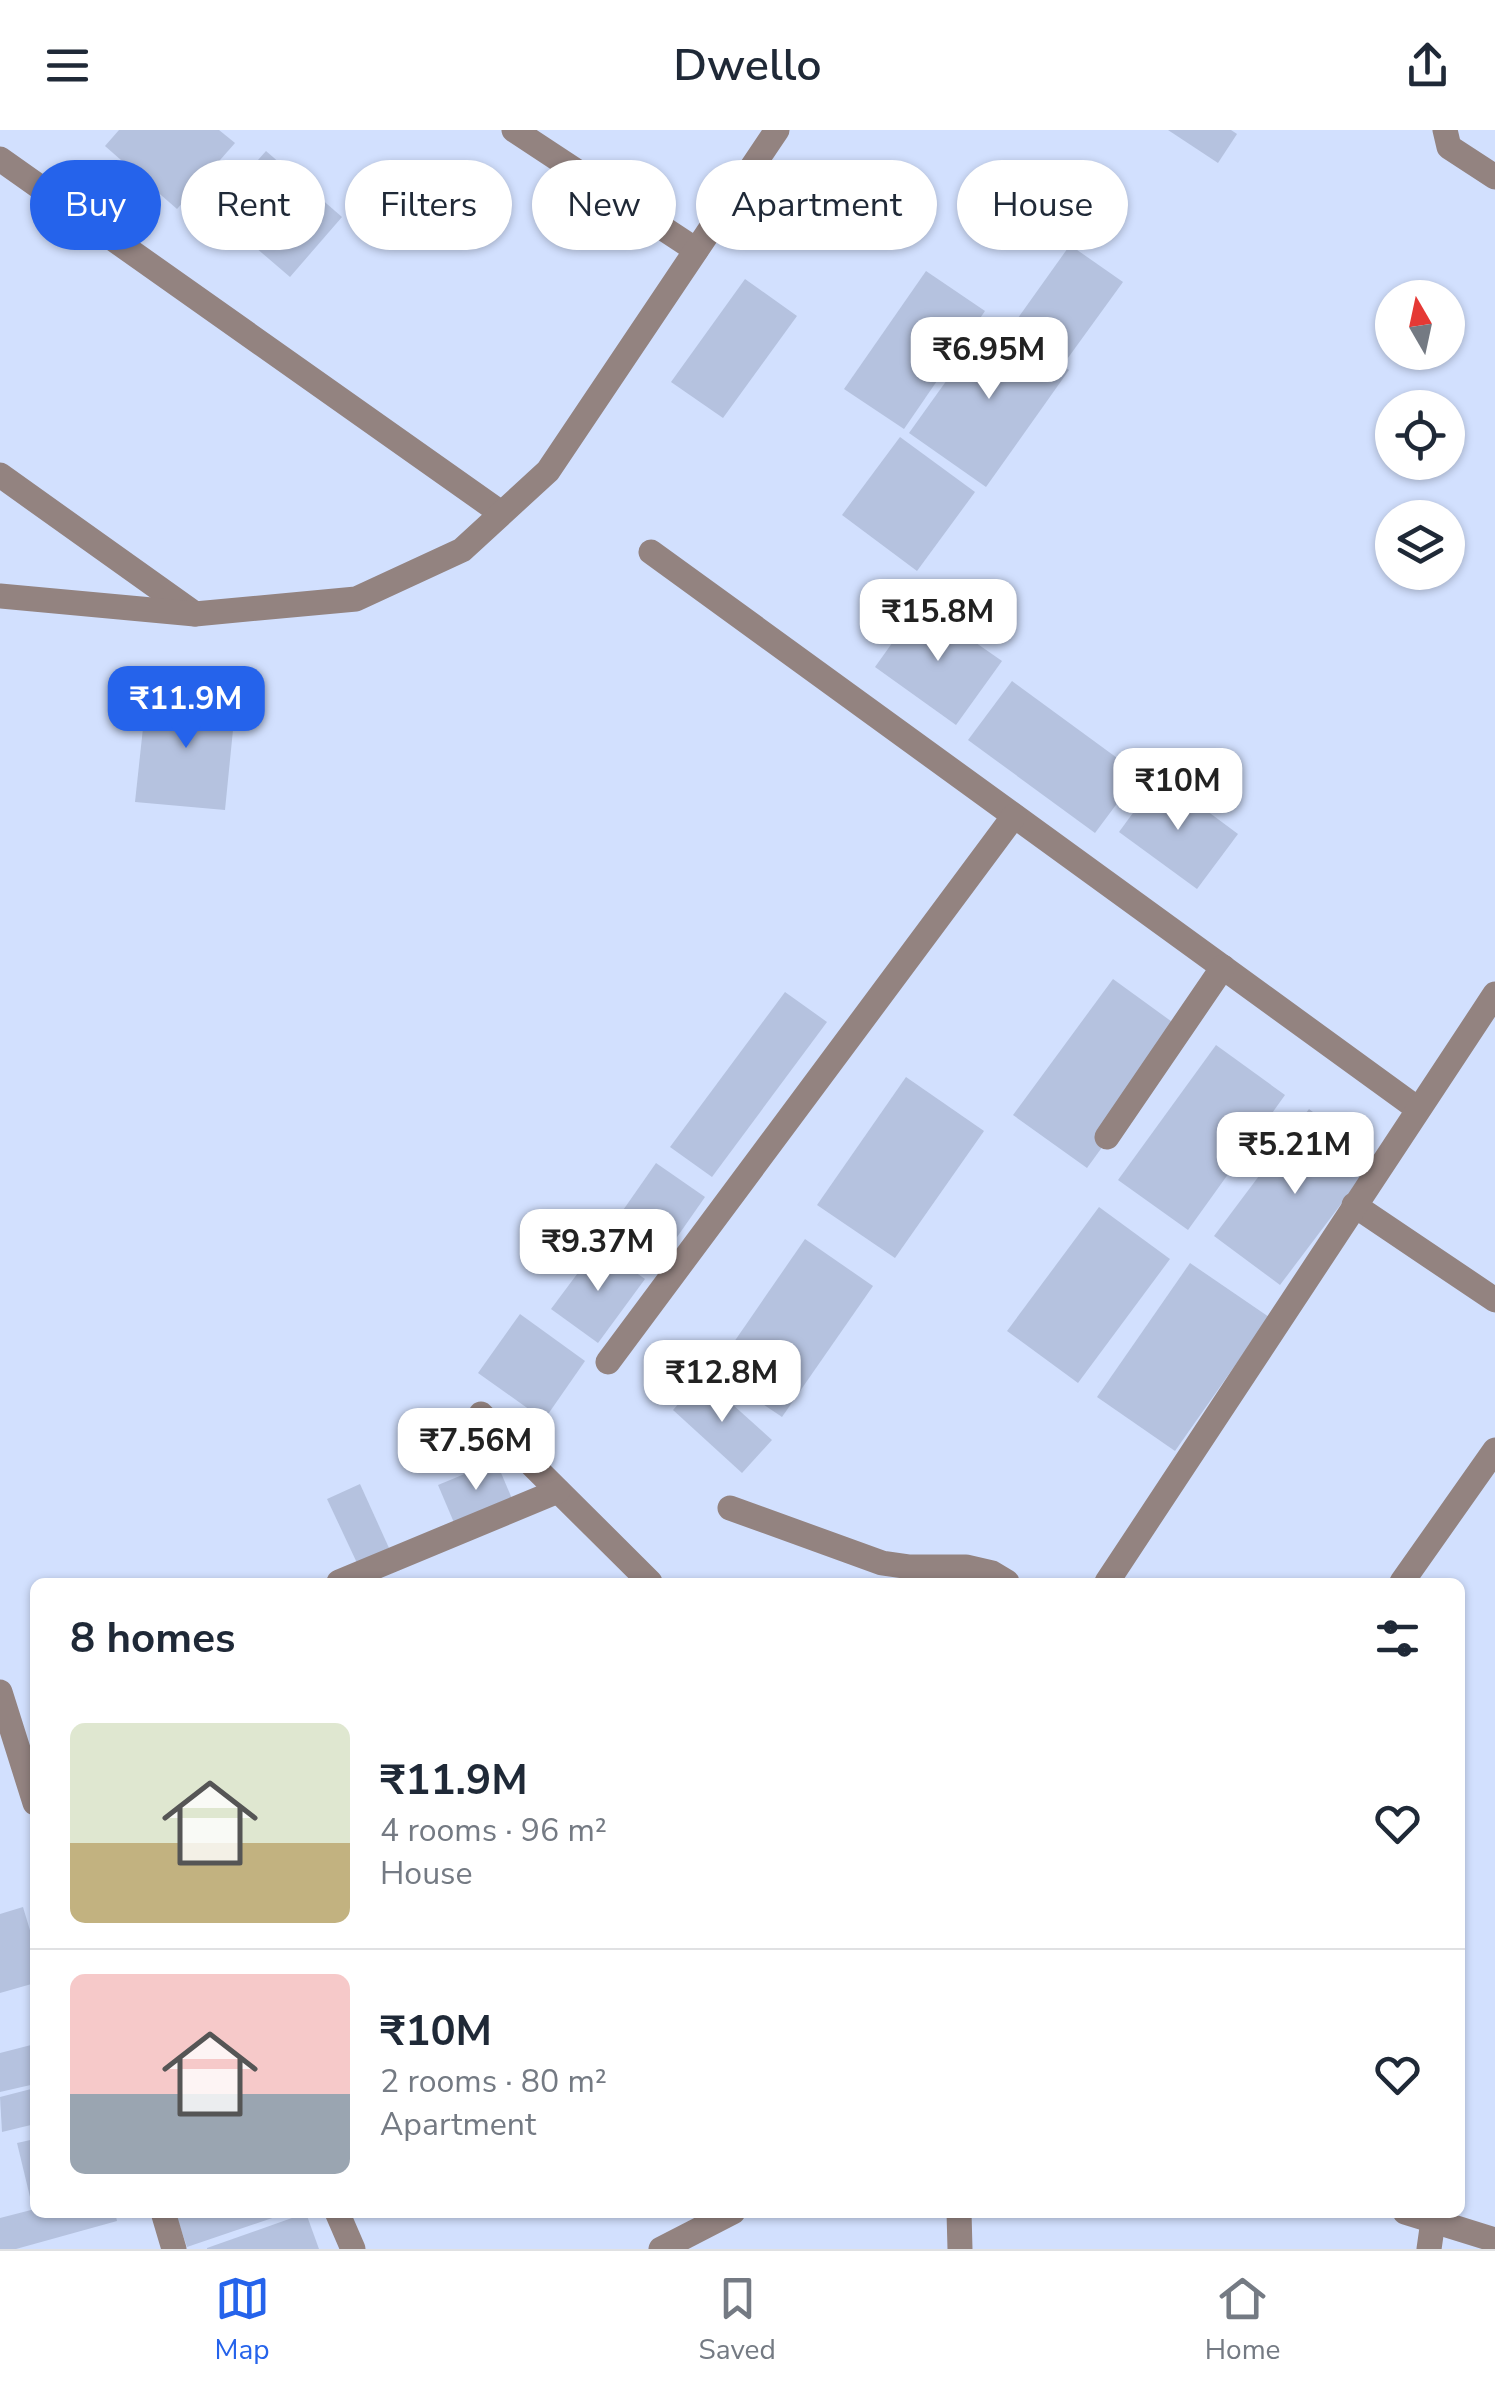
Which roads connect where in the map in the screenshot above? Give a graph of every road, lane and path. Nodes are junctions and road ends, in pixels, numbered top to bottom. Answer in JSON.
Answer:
{"nodes":[{"id":1,"x":514,"y":130,"type":"edge"},
{"id":2,"x":777,"y":130,"type":"edge"},
{"id":3,"x":1445,"y":130,"type":"edge"},
{"id":4,"x":0,"y":159,"type":"edge"},
{"id":5,"x":757,"y":160,"type":"edge"},
{"id":6,"x":1495,"y":177,"type":"edge"},
{"id":7,"x":696,"y":250,"type":"joint"},
{"id":8,"x":0,"y":475,"type":"edge"},
{"id":9,"x":502,"y":513,"type":"junction"},
{"id":10,"x":651,"y":552,"type":"dead end"},
{"id":11,"x":0,"y":596,"type":"edge"},
{"id":12,"x":195,"y":614,"type":"junction"},
{"id":13,"x":1014,"y":816,"type":"junction"},
{"id":14,"x":1223,"y":967,"type":"junction"},
{"id":15,"x":1495,"y":994,"type":"edge"},
{"id":16,"x":1418,"y":1109,"type":"junction"},
{"id":17,"x":1107,"y":1137,"type":"dead end"},
{"id":18,"x":1354,"y":1205,"type":"junction"},
{"id":19,"x":1495,"y":1300,"type":"edge"},
{"id":20,"x":608,"y":1362,"type":"dead end"},
{"id":21,"x":480,"y":1414,"type":"dead end"},
{"id":22,"x":1495,"y":1450,"type":"edge"},
{"id":23,"x":558,"y":1491,"type":"junction"},
{"id":24,"x":730,"y":1508,"type":"dead end"},
{"id":25,"x":348,"y":1578,"type":"edge"},
{"id":26,"x":646,"y":1578,"type":"edge"},
{"id":27,"x":1000,"y":1578,"type":"edge"},
{"id":28,"x":1110,"y":1578,"type":"edge"},
{"id":29,"x":1405,"y":1578,"type":"edge"},
{"id":30,"x":0,"y":1692,"type":"edge"},
{"id":31,"x":30,"y":1787,"type":"edge"},
{"id":32,"x":165,"y":2218,"type":"edge"},
{"id":33,"x":340,"y":2218,"type":"edge"},
{"id":34,"x":721,"y":2218,"type":"edge"},
{"id":35,"x":958,"y":2218,"type":"edge"},
{"id":36,"x":1423,"y":2218,"type":"edge"},
{"id":37,"x":1433,"y":2221,"type":"junction"},
{"id":38,"x":1495,"y":2240,"type":"edge"},
{"id":39,"x":174,"y":2249,"type":"edge"},
{"id":40,"x":353,"y":2249,"type":"edge"},
{"id":41,"x":662,"y":2249,"type":"edge"},
{"id":42,"x":960,"y":2249,"type":"edge"},
{"id":43,"x":1429,"y":2249,"type":"edge"}],
"edges":[{"from":1,"to":7,"type":"street"},
{"from":2,"to":5,"type":"street"},
{"from":3,"to":6,"type":"street"},
{"from":4,"to":9,"type":"street"},
{"from":7,"to":9,"type":"street"},
{"from":8,"to":12,"type":"street"},
{"from":9,"to":12,"type":"street"},
{"from":10,"to":13,"type":"street"},
{"from":11,"to":12,"type":"street"},
{"from":13,"to":14,"type":"street"},
{"from":13,"to":20,"type":"street"},
{"from":14,"to":16,"type":"street"},
{"from":14,"to":17,"type":"street"},
{"from":15,"to":16,"type":"street"},
{"from":16,"to":18,"type":"street"},
{"from":18,"to":19,"type":"street"},
{"from":18,"to":28,"type":"street"},
{"from":21,"to":23,"type":"street"},
{"from":22,"to":29,"type":"street"},
{"from":23,"to":25,"type":"street"},
{"from":23,"to":26,"type":"street"},
{"from":24,"to":27,"type":"street"},
{"from":30,"to":31,"type":"street"},
{"from":32,"to":39,"type":"street"},
{"from":33,"to":40,"type":"street"},
{"from":34,"to":41,"type":"street"},
{"from":35,"to":42,"type":"street"},
{"from":36,"to":37,"type":"street"},
{"from":37,"to":38,"type":"street"},
{"from":37,"to":43,"type":"street"}]}
